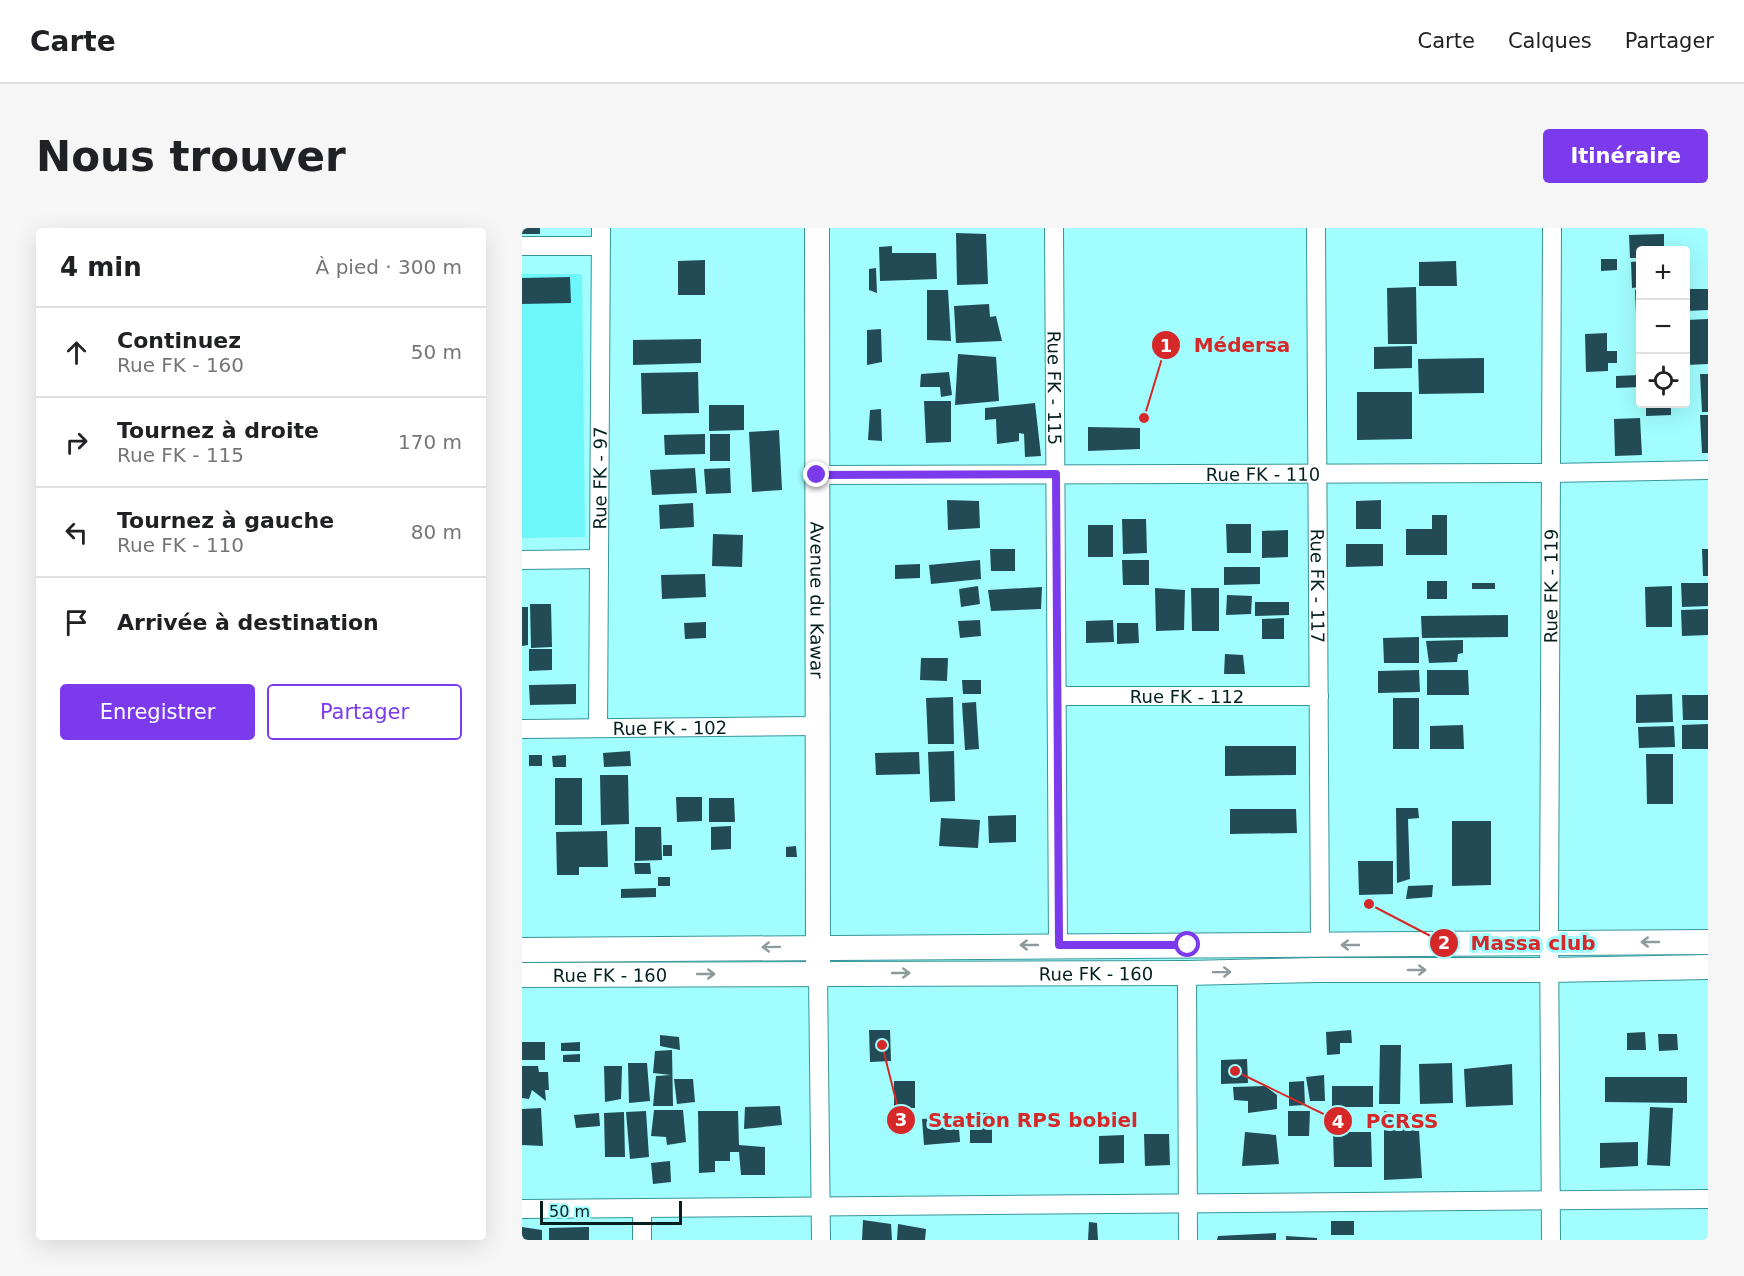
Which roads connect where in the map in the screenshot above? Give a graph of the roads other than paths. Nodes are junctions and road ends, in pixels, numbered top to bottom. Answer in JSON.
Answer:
{"nodes":[{"id":1,"x":817,"y":228,"type":"edge"},
{"id":2,"x":1054,"y":228,"type":"edge"},
{"id":3,"x":1316,"y":228,"type":"edge"},
{"id":4,"x":1552,"y":228,"type":"edge"},
{"id":5,"x":601,"y":237,"type":"edge"},
{"id":6,"x":522,"y":246,"type":"edge"},
{"id":7,"x":1708,"y":470,"type":"edge"},
{"id":8,"x":1551,"y":473,"type":"junction"},
{"id":9,"x":1056,"y":474,"type":"junction"},
{"id":10,"x":1317,"y":474,"type":"junction"},
{"id":11,"x":817,"y":475,"type":"junction"},
{"id":12,"x":599,"y":559,"type":"junction"},
{"id":13,"x":522,"y":560,"type":"edge"},
{"id":14,"x":1057,"y":696,"type":"junction"},
{"id":15,"x":1319,"y":696,"type":"junction"},
{"id":16,"x":818,"y":726,"type":"junction"},
{"id":17,"x":598,"y":728,"type":"junction"},
{"id":18,"x":522,"y":729,"type":"edge"},
{"id":19,"x":1708,"y":942,"type":"edge"},
{"id":20,"x":1549,"y":944,"type":"junction"},
{"id":21,"x":1059,"y":945,"type":"junction"},
{"id":22,"x":1320,"y":945,"type":"junction"},
{"id":23,"x":818,"y":947,"type":"junction"},
{"id":24,"x":522,"y":950,"type":"edge"},
{"id":25,"x":1708,"y":967,"type":"edge"},
{"id":26,"x":1550,"y":970,"type":"junction"},
{"id":27,"x":818,"y":973,"type":"junction"},
{"id":28,"x":1187,"y":973,"type":"junction"},
{"id":29,"x":522,"y":975,"type":"edge"},
{"id":30,"x":1708,"y":1199,"type":"edge"},
{"id":31,"x":1551,"y":1200,"type":"junction"},
{"id":32,"x":1188,"y":1203,"type":"junction"},
{"id":33,"x":821,"y":1206,"type":"junction"},
{"id":34,"x":642,"y":1208,"type":"junction"},
{"id":35,"x":522,"y":1209,"type":"edge"},
{"id":36,"x":642,"y":1240,"type":"edge"},
{"id":37,"x":821,"y":1240,"type":"edge"},
{"id":38,"x":1188,"y":1240,"type":"edge"},
{"id":39,"x":1551,"y":1240,"type":"edge"}],
"edges":[{"from":1,"to":11,"type":"main road","name":"Avenue du Kawar"},
{"from":2,"to":9,"type":"street","name":"Rue FK - 115"},
{"from":3,"to":10,"type":"street","name":"Rue FK - 117"},
{"from":4,"to":8,"type":"street","name":"Rue FK - 119"},
{"from":5,"to":6,"type":"street"},
{"from":5,"to":12,"type":"street","name":"Rue FK - 97"},
{"from":7,"to":8,"type":"street","name":"Rue FK - 110"},
{"from":8,"to":10,"type":"street","name":"Rue FK - 110"},
{"from":8,"to":20,"type":"street","name":"Rue FK - 119"},
{"from":9,"to":10,"type":"street","name":"Rue FK - 110"},
{"from":9,"to":11,"type":"street","name":"Rue FK - 110"},
{"from":9,"to":14,"type":"street","name":"Rue FK - 115"},
{"from":10,"to":15,"type":"street","name":"Rue FK - 117"},
{"from":11,"to":16,"type":"main road","name":"Avenue du Kawar"},
{"from":12,"to":13,"type":"street"},
{"from":12,"to":17,"type":"street","name":"Rue FK - 97"},
{"from":14,"to":15,"type":"street","name":"Rue FK - 112"},
{"from":14,"to":21,"type":"street","name":"Rue FK - 115"},
{"from":15,"to":22,"type":"street","name":"Rue FK - 117"},
{"from":16,"to":17,"type":"street","name":"Rue FK - 102"},
{"from":16,"to":23,"type":"main road","name":"Avenue du Kawar"},
{"from":17,"to":18,"type":"street","name":"Rue FK - 102"},
{"from":19,"to":20,"type":"main road","name":"Rue FK - 160","one_way":true},
{"from":20,"to":22,"type":"main road","name":"Rue FK - 160","one_way":true},
{"from":20,"to":26,"type":"street","name":"Rue FK - 119"},
{"from":21,"to":22,"type":"main road","name":"Rue FK - 160"},
{"from":21,"to":23,"type":"main road","name":"Rue FK - 160","one_way":true},
{"from":23,"to":24,"type":"main road","name":"Rue FK - 160","one_way":true},
{"from":23,"to":27,"type":"main road","name":"Avenue du Kawar"},
{"from":25,"to":26,"type":"main road","name":"Rue FK - 160"},
{"from":28,"to":26,"type":"main road","name":"Rue FK - 160","one_way":true},
{"from":26,"to":31,"type":"street","name":"Rue FK - 119"},
{"from":27,"to":28,"type":"main road","name":"Rue FK - 160","one_way":true},
{"from":29,"to":27,"type":"main road","name":"Rue FK - 160","one_way":true},
{"from":27,"to":33,"type":"street"},
{"from":28,"to":32,"type":"street"},
{"from":30,"to":31,"type":"street"},
{"from":31,"to":32,"type":"street"},
{"from":31,"to":39,"type":"street","name":"Rue FK - 119"},
{"from":32,"to":33,"type":"street"},
{"from":32,"to":38,"type":"street"},
{"from":33,"to":34,"type":"street"},
{"from":33,"to":37,"type":"street"},
{"from":34,"to":35,"type":"street"},
{"from":34,"to":36,"type":"street"}]}
